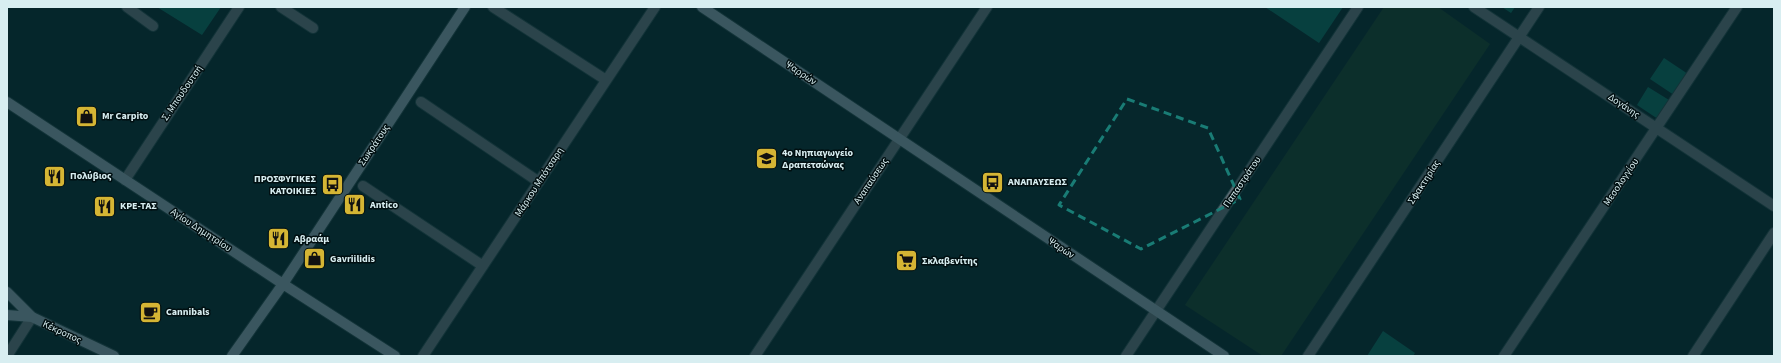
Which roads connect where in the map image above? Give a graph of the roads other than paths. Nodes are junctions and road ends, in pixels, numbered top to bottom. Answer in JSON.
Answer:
{"nodes":[{"id":1,"x":126,"y":7,"type":"edge"},
{"id":2,"x":239,"y":7,"type":"edge"},
{"id":3,"x":281,"y":7,"type":"edge"},
{"id":4,"x":466,"y":7,"type":"edge"},
{"id":5,"x":493,"y":7,"type":"edge"},
{"id":6,"x":655,"y":7,"type":"edge"},
{"id":7,"x":702,"y":7,"type":"edge"},
{"id":8,"x":987,"y":7,"type":"edge"},
{"id":9,"x":1358,"y":7,"type":"edge"},
{"id":10,"x":1474,"y":7,"type":"edge"},
{"id":11,"x":1539,"y":7,"type":"edge"},
{"id":12,"x":1737,"y":7,"type":"edge"},
{"id":13,"x":153,"y":26,"type":"dead end"},
{"id":14,"x":313,"y":28,"type":"dead end"},
{"id":15,"x":1519,"y":37,"type":"junction"},
{"id":16,"x":606,"y":80,"type":"junction"},
{"id":17,"x":7,"y":102,"type":"edge"},
{"id":18,"x":421,"y":102,"type":"dead end"},
{"id":19,"x":1656,"y":128,"type":"junction"},
{"id":20,"x":899,"y":139,"type":"junction"},
{"id":21,"x":124,"y":180,"type":"junction"},
{"id":22,"x":539,"y":182,"type":"junction"},
{"id":23,"x":363,"y":186,"type":"dead end"},
{"id":24,"x":1774,"y":206,"type":"edge"},
{"id":25,"x":1774,"y":233,"type":"edge"},
{"id":26,"x":483,"y":266,"type":"junction"},
{"id":27,"x":283,"y":284,"type":"junction"},
{"id":28,"x":7,"y":292,"type":"edge"},
{"id":29,"x":1156,"y":311,"type":"junction"},
{"id":30,"x":7,"y":315,"type":"edge"},
{"id":31,"x":32,"y":317,"type":"junction"},
{"id":32,"x":109,"y":355,"type":"edge"},
{"id":33,"x":7,"y":356,"type":"edge"},
{"id":34,"x":232,"y":356,"type":"edge"},
{"id":35,"x":395,"y":356,"type":"edge"},
{"id":36,"x":423,"y":356,"type":"edge"},
{"id":37,"x":755,"y":356,"type":"edge"},
{"id":38,"x":1126,"y":356,"type":"edge"},
{"id":39,"x":1224,"y":356,"type":"edge"},
{"id":40,"x":1308,"y":356,"type":"edge"},
{"id":41,"x":1504,"y":356,"type":"edge"},
{"id":42,"x":1693,"y":356,"type":"edge"}],
"edges":[{"from":1,"to":13,"type":"street"},
{"from":2,"to":21,"type":"street","name":"Σ. Μπουδουτσή"},
{"from":3,"to":14,"type":"street"},
{"from":4,"to":27,"type":"main road","name":"Σωκράτους"},
{"from":5,"to":16,"type":"street"},
{"from":6,"to":16,"type":"street","name":"Μάρκου Μπότσαρη"},
{"from":7,"to":20,"type":"main road","name":"Ψαρρών"},
{"from":8,"to":20,"type":"street","name":"Αναπαύσεως"},
{"from":9,"to":29,"type":"street","name":"Παπαστράτου"},
{"from":10,"to":15,"type":"street","name":"Δογάνης"},
{"from":11,"to":15,"type":"street","name":"Σφακτηρίας"},
{"from":12,"to":19,"type":"street","name":"Μεσολογγίου"},
{"from":15,"to":19,"type":"street","name":"Δογάνης"},
{"from":15,"to":40,"type":"street","name":"Σφακτηρίας"},
{"from":16,"to":22,"type":"street","name":"Μάρκου Μπότσαρη"},
{"from":17,"to":21,"type":"main road","name":"Αγίου Δημητρίου"},
{"from":18,"to":22,"type":"street"},
{"from":19,"to":24,"type":"street","name":"Δογάνης"},
{"from":19,"to":41,"type":"street","name":"Μεσολογγίου"},
{"from":20,"to":29,"type":"main road","name":"Ψαρών"},
{"from":20,"to":37,"type":"street","name":"Αναπαύσεως"},
{"from":21,"to":27,"type":"main road","name":"Αγίου Δημητρίου"},
{"from":22,"to":26,"type":"street","name":"Μάρκου Μπότσαρη"},
{"from":23,"to":26,"type":"street"},
{"from":25,"to":42,"type":"street"},
{"from":26,"to":36,"type":"street","name":"Μάρκου Μπότσαρη"},
{"from":27,"to":34,"type":"main road"},
{"from":27,"to":35,"type":"main road","name":"Αγίου Δημητρίου"},
{"from":28,"to":31,"type":"main road","name":"Κέκροπος"},
{"from":29,"to":38,"type":"street","name":"Παπαστράτου"},
{"from":29,"to":39,"type":"main road","name":"Ψαρών"},
{"from":30,"to":31,"type":"main road","name":"Κέκροπος"},
{"from":31,"to":32,"type":"main road","name":"Κέκροπος"},
{"from":31,"to":33,"type":"street"}]}
